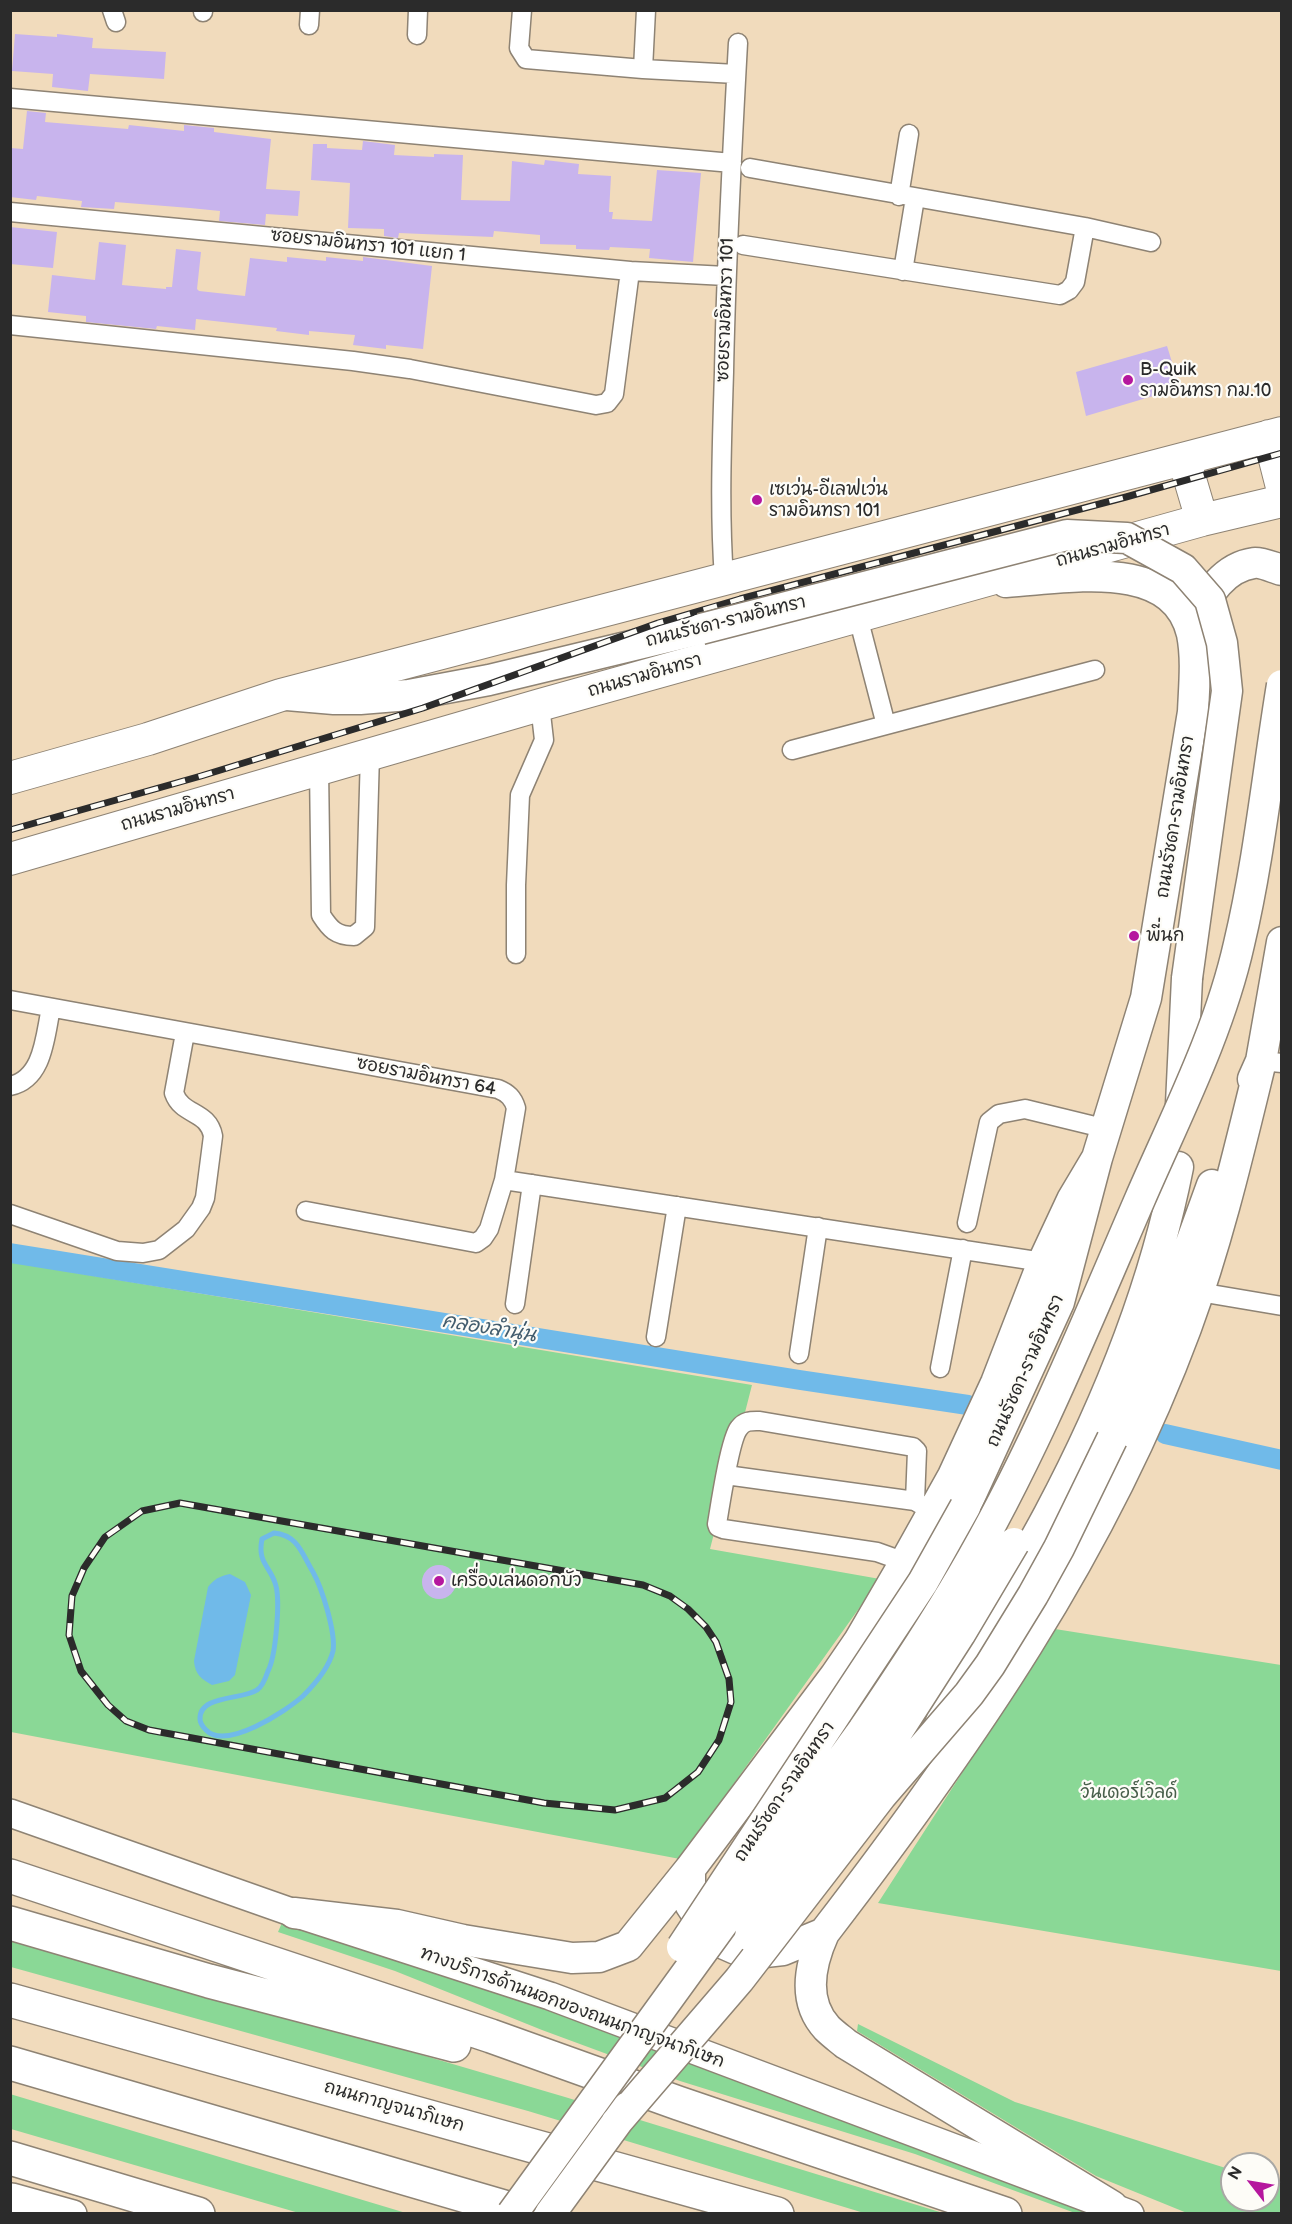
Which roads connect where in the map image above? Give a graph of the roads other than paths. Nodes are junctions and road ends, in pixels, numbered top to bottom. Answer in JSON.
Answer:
{"nodes":[{"id":1,"x":418,"y":10,"type":"edge"},
{"id":2,"x":522,"y":10,"type":"edge"},
{"id":3,"x":646,"y":10,"type":"edge"},
{"id":4,"x":417,"y":35,"type":"dead end"},
{"id":5,"x":738,"y":43,"type":"dead end"},
{"id":6,"x":644,"y":69,"type":"junction"},
{"id":7,"x":736,"y":74,"type":"junction"},
{"id":8,"x":10,"y":98,"type":"edge"},
{"id":9,"x":909,"y":134,"type":"dead end"},
{"id":10,"x":732,"y":163,"type":"junction"},
{"id":11,"x":750,"y":168,"type":"dead end"},
{"id":12,"x":907,"y":197,"type":"junction"},
{"id":13,"x":10,"y":212,"type":"edge"},
{"id":14,"x":1085,"y":227,"type":"junction"},
{"id":15,"x":1151,"y":242,"type":"dead end"},
{"id":16,"x":743,"y":245,"type":"dead end"},
{"id":17,"x":903,"y":271,"type":"junction"},
{"id":18,"x":630,"y":272,"type":"junction"},
{"id":19,"x":726,"y":276,"type":"junction"},
{"id":20,"x":10,"y":325,"type":"edge"},
{"id":21,"x":1275,"y":434,"type":"edge"},
{"id":22,"x":1184,"y":459,"type":"junction"},
{"id":23,"x":1281,"y":486,"type":"edge"},
{"id":24,"x":1281,"y":501,"type":"edge"},
{"id":25,"x":1202,"y":520,"type":"junction"},
{"id":26,"x":1281,"y":570,"type":"edge"},
{"id":27,"x":724,"y":578,"type":"junction"},
{"id":28,"x":978,"y":584,"type":"junction"},
{"id":29,"x":858,"y":617,"type":"junction"},
{"id":30,"x":1192,"y":633,"type":"junction"},
{"id":31,"x":1095,"y":670,"type":"dead end"},
{"id":32,"x":1281,"y":684,"type":"edge"},
{"id":33,"x":282,"y":695,"type":"junction"},
{"id":34,"x":540,"y":705,"type":"junction"},
{"id":35,"x":886,"y":725,"type":"junction"},
{"id":36,"x":792,"y":750,"type":"dead end"},
{"id":37,"x":370,"y":754,"type":"junction"},
{"id":38,"x":319,"y":768,"type":"junction"},
{"id":39,"x":10,"y":778,"type":"edge"},
{"id":40,"x":10,"y":859,"type":"edge"},
{"id":41,"x":1281,"y":942,"type":"edge"},
{"id":42,"x":516,"y":954,"type":"dead end"},
{"id":43,"x":1278,"y":978,"type":"edge"},
{"id":44,"x":10,"y":1000,"type":"edge"},
{"id":45,"x":51,"y":1008,"type":"junction"},
{"id":46,"x":185,"y":1033,"type":"junction"},
{"id":47,"x":1271,"y":1062,"type":"edge"},
{"id":48,"x":10,"y":1086,"type":"edge"},
{"id":49,"x":1107,"y":1129,"type":"junction"},
{"id":50,"x":1097,"y":1158,"type":"junction"},
{"id":51,"x":1179,"y":1167,"type":"junction"},
{"id":52,"x":504,"y":1180,"type":"junction"},
{"id":53,"x":532,"y":1184,"type":"junction"},
{"id":54,"x":677,"y":1206,"type":"junction"},
{"id":55,"x":306,"y":1211,"type":"dead end"},
{"id":56,"x":10,"y":1214,"type":"edge"},
{"id":57,"x":967,"y":1223,"type":"dead end"},
{"id":58,"x":818,"y":1227,"type":"junction"},
{"id":59,"x":963,"y":1250,"type":"junction"},
{"id":60,"x":1043,"y":1262,"type":"junction"},
{"id":61,"x":1199,"y":1292,"type":"junction"},
{"id":62,"x":515,"y":1304,"type":"dead end"},
{"id":63,"x":1281,"y":1306,"type":"edge"},
{"id":64,"x":656,"y":1337,"type":"dead end"},
{"id":65,"x":799,"y":1354,"type":"dead end"},
{"id":66,"x":940,"y":1368,"type":"dead end"},
{"id":67,"x":726,"y":1475,"type":"junction"},
{"id":68,"x":924,"y":1506,"type":"junction"},
{"id":69,"x":905,"y":1562,"type":"junction"},
{"id":70,"x":10,"y":1813,"type":"edge"},
{"id":71,"x":887,"y":1848,"type":"junction"},
{"id":72,"x":690,"y":1869,"type":"junction"},
{"id":73,"x":16,"y":1877,"type":"edge"},
{"id":74,"x":294,"y":1912,"type":"junction"},
{"id":75,"x":10,"y":1923,"type":"edge"},
{"id":76,"x":824,"y":1934,"type":"junction"},
{"id":77,"x":10,"y":2000,"type":"edge"},
{"id":78,"x":10,"y":2063,"type":"edge"},
{"id":79,"x":678,"y":2103,"type":"junction"},
{"id":80,"x":616,"y":2123,"type":"junction"},
{"id":81,"x":10,"y":2158,"type":"edge"},
{"id":82,"x":546,"y":2166,"type":"junction"},
{"id":83,"x":10,"y":2197,"type":"edge"},
{"id":84,"x":10,"y":2203,"type":"edge"},
{"id":85,"x":1121,"y":2210,"type":"edge"},
{"id":86,"x":35,"y":2214,"type":"edge"},
{"id":87,"x":73,"y":2214,"type":"edge"},
{"id":88,"x":198,"y":2214,"type":"edge"},
{"id":89,"x":512,"y":2214,"type":"edge"},
{"id":90,"x":528,"y":2214,"type":"edge"},
{"id":91,"x":550,"y":2214,"type":"edge"},
{"id":92,"x":777,"y":2214,"type":"edge"},
{"id":93,"x":1005,"y":2214,"type":"edge"}],
"edges":[{"from":1,"to":4,"type":"street"},
{"from":2,"to":6,"type":"street"},
{"from":3,"to":6,"type":"street"},
{"from":5,"to":7,"type":"street","name":"ซอยรามอินทรา 101"},
{"from":6,"to":7,"type":"street"},
{"from":7,"to":10,"type":"street","name":"ซอยรามอินทรา 101"},
{"from":8,"to":10,"type":"street"},
{"from":9,"to":12,"type":"street"},
{"from":10,"to":19,"type":"street","name":"ซอยรามอินทรา 101"},
{"from":11,"to":12,"type":"street"},
{"from":12,"to":14,"type":"street"},
{"from":12,"to":17,"type":"street"},
{"from":13,"to":18,"type":"street","name":"ซอยรามอินทรา 101 แยก 1"},
{"from":14,"to":15,"type":"street"},
{"from":14,"to":17,"type":"street"},
{"from":16,"to":17,"type":"street"},
{"from":18,"to":19,"type":"street","name":"ซอยรามอินทรา 101 แยก 1"},
{"from":18,"to":20,"type":"street"},
{"from":19,"to":27,"type":"street","name":"ซอยรามอินทรา 101"},
{"from":21,"to":22,"type":"highway"},
{"from":21,"to":23,"type":"highway"},
{"from":22,"to":25,"type":"highway"},
{"from":22,"to":27,"type":"highway"},
{"from":24,"to":25,"type":"highway","name":"ถนนรามอินทรา"},
{"from":25,"to":28,"type":"highway","name":"ถนนรามอินทรา"},
{"from":26,"to":30,"type":"main road"},
{"from":27,"to":33,"type":"highway"},
{"from":28,"to":29,"type":"highway","name":"ถนนรามอินทรา"},
{"from":28,"to":30,"type":"main road","name":"ถนนรัชดา-รามอินทรา"},
{"from":29,"to":34,"type":"highway","name":"ถนนรามอินทรา"},
{"from":29,"to":35,"type":"street"},
{"from":30,"to":49,"type":"main road","name":"ถนนรัชดา-รามอินทรา"},
{"from":31,"to":35,"type":"street"},
{"from":32,"to":82,"type":"main road","name":"ถนนรัชดา-รามอินทรา","bridge":true},
{"from":33,"to":39,"type":"highway"},
{"from":33,"to":51,"type":"main road","name":"ถนนรัชดา-รามอินทรา","bridge":true},
{"from":34,"to":37,"type":"highway","name":"ถนนรามอินทรา"},
{"from":34,"to":42,"type":"street"},
{"from":35,"to":36,"type":"street"},
{"from":37,"to":38,"type":"highway","name":"ถนนรามอินทรา"},
{"from":37,"to":38,"type":"street"},
{"from":38,"to":40,"type":"highway","name":"ถนนรามอินทรา"},
{"from":41,"to":43,"type":"main road","name":"ถนนรัชดา-รามอินทรา"},
{"from":43,"to":47,"type":"main road","name":"ถนนรัชดา-รามอินทรา"},
{"from":44,"to":45,"type":"street","name":"ซอยรามอินทรา 64"},
{"from":45,"to":46,"type":"street","name":"ซอยรามอินทรา 64"},
{"from":45,"to":48,"type":"street"},
{"from":46,"to":52,"type":"street","name":"ซอยรามอินทรา 64"},
{"from":46,"to":56,"type":"street"},
{"from":47,"to":61,"type":"main road"},
{"from":47,"to":80,"type":"main road","name":"ถนนรัชดา-รามอินทรา","bridge":true},
{"from":49,"to":50,"type":"main road","name":"ถนนรัชดา-รามอินทรา"},
{"from":49,"to":57,"type":"street"},
{"from":50,"to":60,"type":"main road"},
{"from":50,"to":82,"type":"main road","name":"ถนนรัชดา-รามอินทรา","bridge":true},
{"from":51,"to":71,"type":"main road"},
{"from":51,"to":80,"type":"main road","name":"ถนนรัชดา-รามอินทรา","bridge":true},
{"from":52,"to":53,"type":"street"},
{"from":52,"to":55,"type":"street","name":"ซอยรามอินทรา 64"},
{"from":53,"to":54,"type":"street"},
{"from":53,"to":62,"type":"street"},
{"from":54,"to":58,"type":"street"},
{"from":54,"to":64,"type":"street"},
{"from":58,"to":59,"type":"street"},
{"from":58,"to":65,"type":"street"},
{"from":59,"to":60,"type":"street"},
{"from":59,"to":66,"type":"street"},
{"from":60,"to":68,"type":"main road"},
{"from":61,"to":63,"type":"street"},
{"from":61,"to":71,"type":"main road"},
{"from":67,"to":68,"type":"street"},
{"from":67,"to":68,"type":"street"},
{"from":67,"to":69,"type":"street"},
{"from":68,"to":69,"type":"main road"},
{"from":69,"to":72,"type":"main road"},
{"from":70,"to":74,"type":"main road","name":"ทางบริการด้านนอกของถนนกาญจนาภิเษก"},
{"from":71,"to":76,"type":"main road"},
{"from":72,"to":74,"type":"main road"},
{"from":72,"to":76,"type":"main road"},
{"from":73,"to":79,"type":"highway"},
{"from":74,"to":85,"type":"main road","name":"ทางบริการด้านนอกของถนนกาญจนาภิเษก"},
{"from":75,"to":79,"type":"highway"},
{"from":76,"to":85,"type":"main road"},
{"from":77,"to":92,"type":"highway","name":"ถนนกาญจนาภิเษก"},
{"from":78,"to":90,"type":"highway"},
{"from":79,"to":93,"type":"highway"},
{"from":80,"to":91,"type":"main road","name":"ถนนรัชดา-รามอินทรา","bridge":true},
{"from":81,"to":88,"type":"highway"},
{"from":82,"to":89,"type":"main road","name":"ถนนรัชดา-รามอินทรา","bridge":true},
{"from":83,"to":87,"type":"main road"},
{"from":84,"to":86,"type":"main road"}]}
